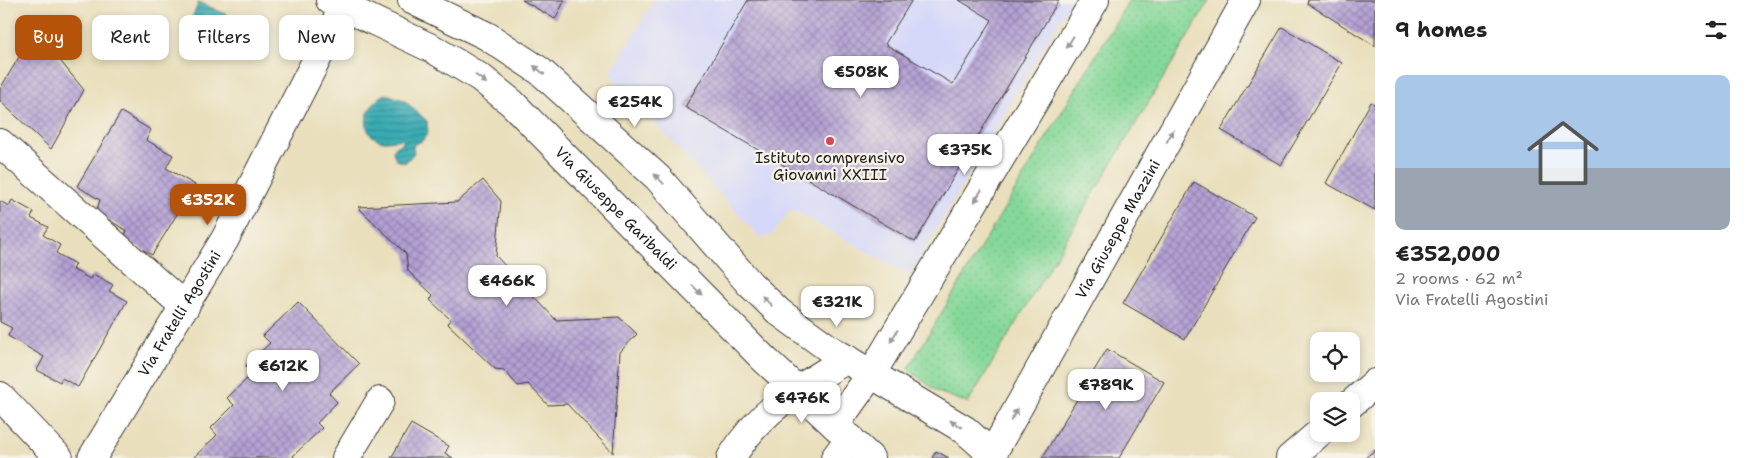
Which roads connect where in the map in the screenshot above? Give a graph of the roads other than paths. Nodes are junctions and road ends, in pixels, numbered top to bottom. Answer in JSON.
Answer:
{"nodes":[{"id":1,"x":412,"y":0,"type":"edge"},
{"id":2,"x":1095,"y":0,"type":"edge"},
{"id":3,"x":1246,"y":0,"type":"edge"},
{"id":4,"x":337,"y":3,"type":"edge"},
{"id":5,"x":0,"y":144,"type":"edge"},
{"id":6,"x":185,"y":308,"type":"junction"},
{"id":7,"x":847,"y":359,"type":"junction"},
{"id":8,"x":872,"y":374,"type":"junction"},
{"id":9,"x":1375,"y":383,"type":"edge"},
{"id":10,"x":796,"y":391,"type":"junction"},
{"id":11,"x":0,"y":396,"type":"edge"},
{"id":12,"x":1360,"y":396,"type":"edge"},
{"id":13,"x":380,"y":401,"type":"dead end"},
{"id":14,"x":840,"y":440,"type":"edge"},
{"id":15,"x":1310,"y":441,"type":"edge"},
{"id":16,"x":59,"y":458,"type":"edge"},
{"id":17,"x":92,"y":458,"type":"edge"},
{"id":18,"x":346,"y":458,"type":"edge"},
{"id":19,"x":731,"y":458,"type":"edge"},
{"id":20,"x":870,"y":458,"type":"edge"},
{"id":21,"x":990,"y":458,"type":"edge"},
{"id":22,"x":1290,"y":458,"type":"edge"}],
"edges":[{"from":7,"to":1,"type":"street","one_way":true},
{"from":2,"to":8,"type":"street","one_way":true},
{"from":21,"to":3,"type":"street","name":"Via Giuseppe Mazzini","one_way":true},
{"from":4,"to":6,"type":"street","name":"Via Fratelli Agostini"},
{"from":4,"to":10,"type":"street","name":"Via Giuseppe Garibaldi","one_way":true},
{"from":5,"to":6,"type":"street"},
{"from":6,"to":17,"type":"street","name":"Via Fratelli Agostini"},
{"from":7,"to":8,"type":"street"},
{"from":7,"to":10,"type":"street"},
{"from":8,"to":14,"type":"street"},
{"from":21,"to":8,"type":"street","one_way":true},
{"from":9,"to":12,"type":"street"},
{"from":10,"to":14,"type":"street","name":"Via Giuseppe Garibaldi"},
{"from":10,"to":19,"type":"street"},
{"from":11,"to":16,"type":"street"},
{"from":13,"to":18,"type":"street"},
{"from":14,"to":20,"type":"street","name":"Via Giuseppe Garibaldi"},
{"from":15,"to":22,"type":"street"}]}
